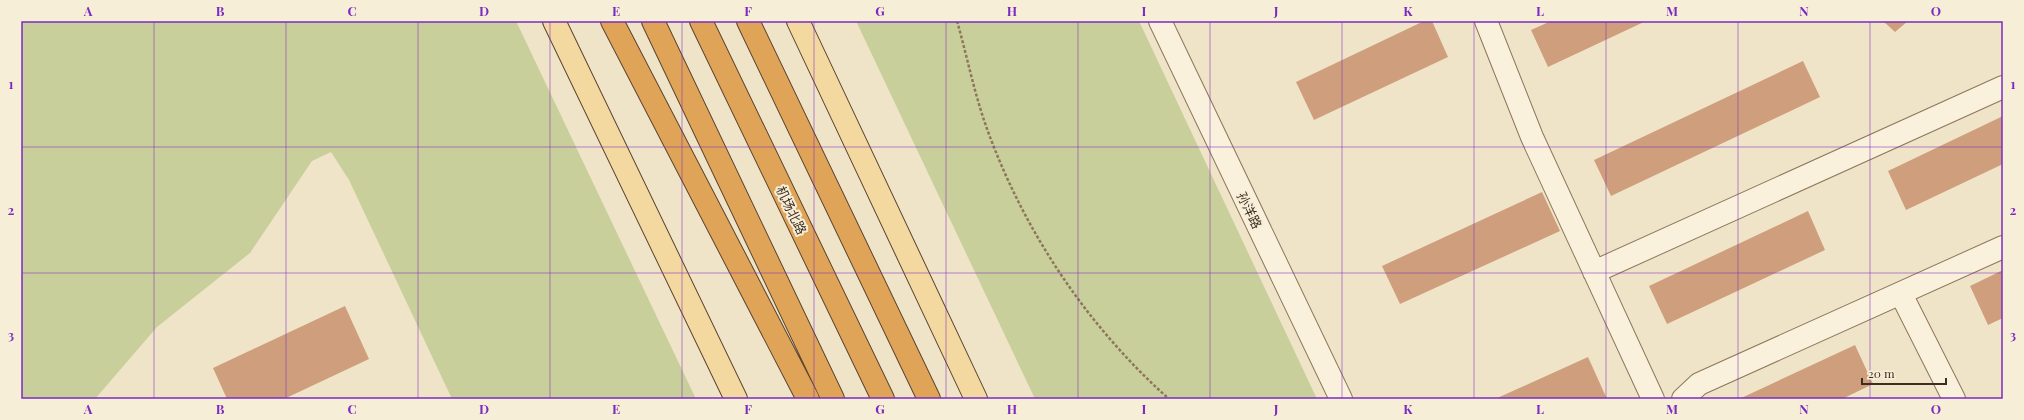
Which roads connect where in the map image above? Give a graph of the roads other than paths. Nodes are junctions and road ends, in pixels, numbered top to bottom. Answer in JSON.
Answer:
{"nodes":[{"id":1,"x":554,"y":21,"type":"edge"},
{"id":2,"x":612,"y":21,"type":"edge"},
{"id":3,"x":653,"y":21,"type":"edge"},
{"id":4,"x":701,"y":21,"type":"edge"},
{"id":5,"x":748,"y":21,"type":"edge"},
{"id":6,"x":798,"y":21,"type":"edge"},
{"id":7,"x":1160,"y":21,"type":"edge"},
{"id":8,"x":1486,"y":21,"type":"edge"},
{"id":9,"x":2003,"y":87,"type":"edge"},
{"id":10,"x":2003,"y":247,"type":"edge"},
{"id":11,"x":1594,"y":272,"type":"junction"},
{"id":12,"x":1901,"y":294,"type":"junction"},
{"id":13,"x":736,"y":399,"type":"edge"},
{"id":14,"x":808,"y":399,"type":"edge"},
{"id":15,"x":833,"y":399,"type":"edge"},
{"id":16,"x":883,"y":399,"type":"edge"},
{"id":17,"x":929,"y":399,"type":"edge"},
{"id":18,"x":976,"y":399,"type":"edge"},
{"id":19,"x":1341,"y":399,"type":"edge"},
{"id":20,"x":1653,"y":399,"type":"edge"},
{"id":21,"x":1683,"y":399,"type":"edge"},
{"id":22,"x":1954,"y":399,"type":"edge"}],
"edges":[{"from":1,"to":13,"type":"main road"},
{"from":2,"to":14,"type":"highway"},
{"from":3,"to":15,"type":"highway"},
{"from":4,"to":16,"type":"highway","name":"机场北路"},
{"from":5,"to":17,"type":"highway"},
{"from":6,"to":18,"type":"main road"},
{"from":7,"to":19,"type":"street","name":"孙洋路"},
{"from":8,"to":11,"type":"street"},
{"from":9,"to":11,"type":"street"},
{"from":10,"to":12,"type":"street"},
{"from":11,"to":20,"type":"street"},
{"from":12,"to":21,"type":"street"},
{"from":12,"to":22,"type":"street"}]}
